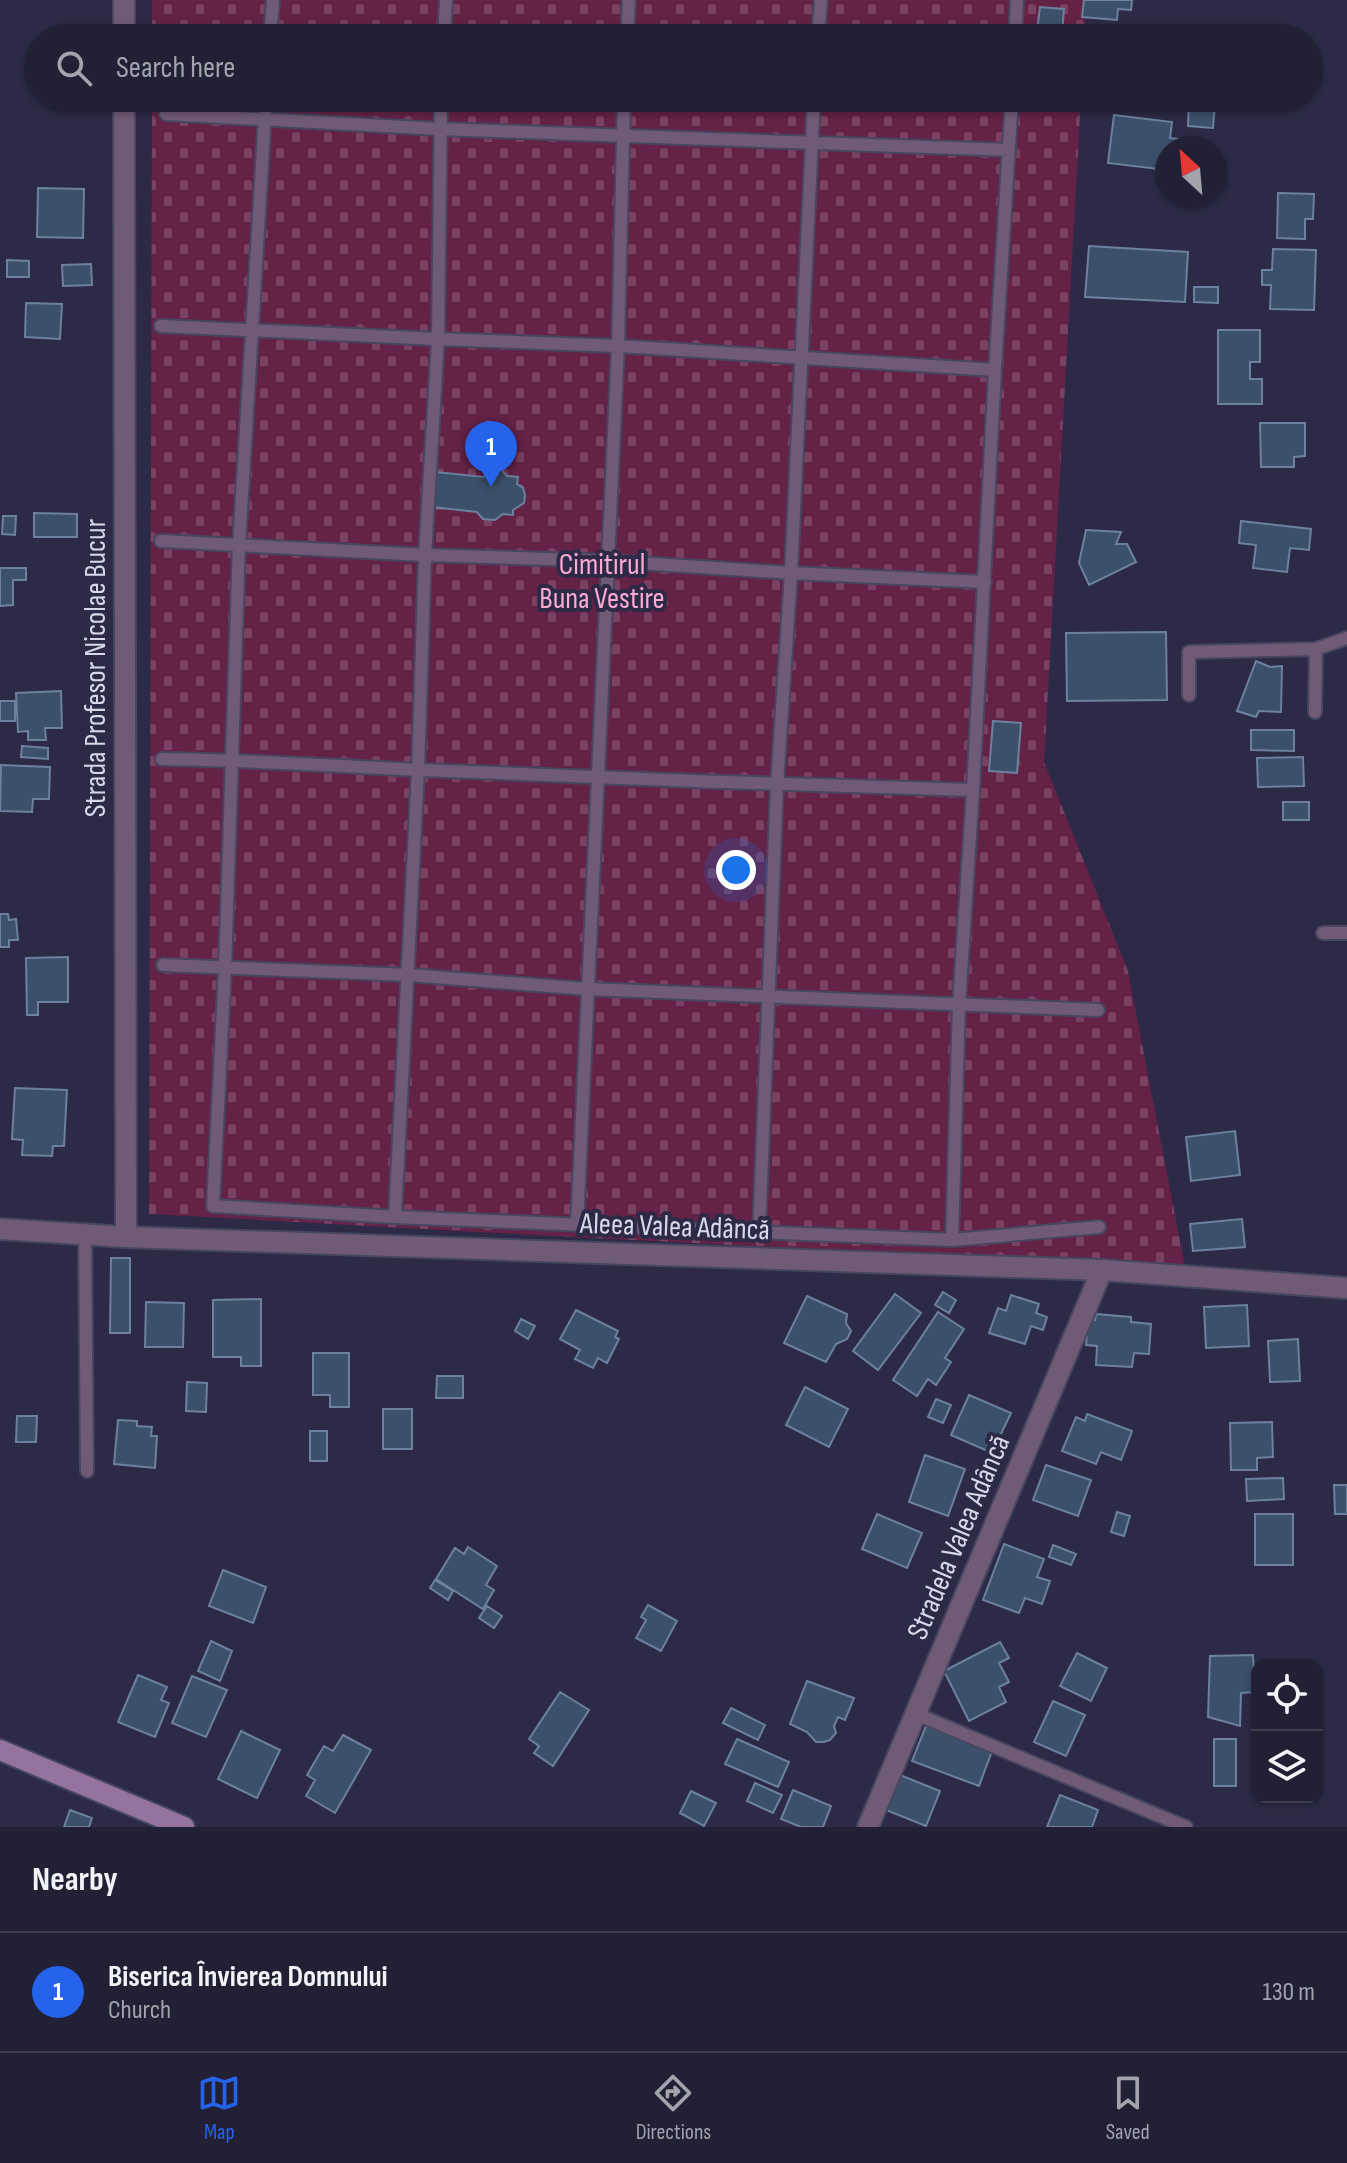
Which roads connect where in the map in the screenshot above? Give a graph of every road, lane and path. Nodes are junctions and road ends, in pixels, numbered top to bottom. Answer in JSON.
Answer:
{"nodes":[{"id":1,"x":124,"y":0,"type":"edge"},
{"id":2,"x":273,"y":0,"type":"edge"},
{"id":3,"x":446,"y":0,"type":"edge"},
{"id":4,"x":629,"y":0,"type":"edge"},
{"id":5,"x":821,"y":0,"type":"edge"},
{"id":6,"x":1017,"y":0,"type":"edge"},
{"id":7,"x":124,"y":24,"type":"edge"},
{"id":8,"x":271,"y":24,"type":"edge"},
{"id":9,"x":445,"y":24,"type":"edge"},
{"id":10,"x":628,"y":24,"type":"edge"},
{"id":11,"x":819,"y":24,"type":"edge"},
{"id":12,"x":1016,"y":24,"type":"edge"},
{"id":13,"x":124,"y":112,"type":"edge"},
{"id":14,"x":265,"y":112,"type":"edge"},
{"id":15,"x":441,"y":112,"type":"edge"},
{"id":16,"x":623,"y":112,"type":"edge"},
{"id":17,"x":813,"y":112,"type":"edge"},
{"id":18,"x":1011,"y":112,"type":"edge"},
{"id":19,"x":166,"y":114,"type":"dead end"},
{"id":20,"x":265,"y":119,"type":"junction"},
{"id":21,"x":440,"y":129,"type":"junction"},
{"id":22,"x":622,"y":136,"type":"junction"},
{"id":23,"x":811,"y":144,"type":"junction"},
{"id":24,"x":1009,"y":150,"type":"junction"},
{"id":25,"x":161,"y":326,"type":"dead end"},
{"id":26,"x":251,"y":331,"type":"junction"},
{"id":27,"x":438,"y":339,"type":"junction"},
{"id":28,"x":618,"y":346,"type":"junction"},
{"id":29,"x":801,"y":358,"type":"junction"},
{"id":30,"x":995,"y":370,"type":"junction"},
{"id":31,"x":161,"y":541,"type":"dead end"},
{"id":32,"x":239,"y":545,"type":"junction"},
{"id":33,"x":425,"y":555,"type":"junction"},
{"id":34,"x":608,"y":561,"type":"junction"},
{"id":35,"x":791,"y":573,"type":"junction"},
{"id":36,"x":985,"y":582,"type":"junction"},
{"id":37,"x":1347,"y":638,"type":"edge"},
{"id":38,"x":1316,"y":649,"type":"junction"},
{"id":39,"x":1189,"y":695,"type":"dead end"},
{"id":40,"x":1315,"y":712,"type":"dead end"},
{"id":41,"x":162,"y":759,"type":"dead end"},
{"id":42,"x":232,"y":760,"type":"junction"},
{"id":43,"x":418,"y":770,"type":"junction"},
{"id":44,"x":599,"y":777,"type":"junction"},
{"id":45,"x":777,"y":785,"type":"junction"},
{"id":46,"x":973,"y":790,"type":"junction"},
{"id":47,"x":1323,"y":933,"type":"dead end"},
{"id":48,"x":1347,"y":933,"type":"edge"},
{"id":49,"x":163,"y":965,"type":"dead end"},
{"id":50,"x":225,"y":968,"type":"junction"},
{"id":51,"x":409,"y":975,"type":"junction"},
{"id":52,"x":588,"y":989,"type":"junction"},
{"id":53,"x":770,"y":997,"type":"junction"},
{"id":54,"x":959,"y":1004,"type":"junction"},
{"id":55,"x":1098,"y":1010,"type":"dead end"},
{"id":56,"x":395,"y":1217,"type":"junction"},
{"id":57,"x":577,"y":1225,"type":"junction"},
{"id":58,"x":1099,"y":1227,"type":"dead end"},
{"id":59,"x":0,"y":1229,"type":"edge"},
{"id":60,"x":759,"y":1233,"type":"junction"},
{"id":61,"x":85,"y":1234,"type":"junction"},
{"id":62,"x":126,"y":1237,"type":"junction"},
{"id":63,"x":952,"y":1240,"type":"junction"},
{"id":64,"x":1102,"y":1270,"type":"junction"},
{"id":65,"x":1347,"y":1288,"type":"edge"},
{"id":66,"x":87,"y":1471,"type":"dead end"},
{"id":67,"x":916,"y":1714,"type":"junction"},
{"id":68,"x":0,"y":1750,"type":"edge"},
{"id":69,"x":184,"y":1827,"type":"edge"},
{"id":70,"x":868,"y":1827,"type":"edge"},
{"id":71,"x":1186,"y":1827,"type":"edge"}],
"edges":[{"from":1,"to":7,"type":"street"},
{"from":2,"to":8,"type":"lane"},
{"from":3,"to":9,"type":"lane"},
{"from":4,"to":10,"type":"lane"},
{"from":5,"to":11,"type":"lane"},
{"from":6,"to":12,"type":"lane"},
{"from":13,"to":62,"type":"street","name":"Strada Profesor Nicolae Bucur"},
{"from":14,"to":20,"type":"lane"},
{"from":15,"to":21,"type":"lane"},
{"from":16,"to":22,"type":"lane"},
{"from":17,"to":23,"type":"lane"},
{"from":18,"to":24,"type":"lane"},
{"from":19,"to":20,"type":"lane"},
{"from":20,"to":21,"type":"lane"},
{"from":20,"to":26,"type":"lane"},
{"from":21,"to":22,"type":"lane"},
{"from":21,"to":27,"type":"lane"},
{"from":22,"to":23,"type":"lane"},
{"from":22,"to":28,"type":"lane"},
{"from":23,"to":24,"type":"lane"},
{"from":23,"to":29,"type":"lane"},
{"from":24,"to":30,"type":"lane"},
{"from":25,"to":26,"type":"lane"},
{"from":26,"to":27,"type":"lane"},
{"from":26,"to":32,"type":"lane"},
{"from":27,"to":28,"type":"lane"},
{"from":27,"to":33,"type":"lane"},
{"from":28,"to":29,"type":"lane"},
{"from":28,"to":34,"type":"lane"},
{"from":29,"to":30,"type":"lane"},
{"from":29,"to":35,"type":"lane"},
{"from":30,"to":36,"type":"lane"},
{"from":31,"to":32,"type":"lane"},
{"from":32,"to":33,"type":"lane"},
{"from":32,"to":42,"type":"lane"},
{"from":33,"to":34,"type":"lane"},
{"from":33,"to":43,"type":"lane"},
{"from":34,"to":35,"type":"lane"},
{"from":34,"to":44,"type":"lane"},
{"from":35,"to":36,"type":"lane"},
{"from":35,"to":45,"type":"lane"},
{"from":36,"to":46,"type":"lane"},
{"from":37,"to":38,"type":"lane"},
{"from":38,"to":39,"type":"lane"},
{"from":38,"to":40,"type":"lane"},
{"from":41,"to":42,"type":"lane"},
{"from":42,"to":43,"type":"lane"},
{"from":42,"to":50,"type":"lane"},
{"from":43,"to":44,"type":"lane"},
{"from":43,"to":51,"type":"lane"},
{"from":44,"to":45,"type":"lane"},
{"from":44,"to":52,"type":"lane"},
{"from":45,"to":46,"type":"lane"},
{"from":45,"to":53,"type":"lane"},
{"from":46,"to":54,"type":"lane"},
{"from":47,"to":48,"type":"lane"},
{"from":49,"to":50,"type":"lane"},
{"from":50,"to":51,"type":"lane"},
{"from":50,"to":56,"type":"lane"},
{"from":51,"to":52,"type":"lane"},
{"from":51,"to":56,"type":"lane"},
{"from":52,"to":53,"type":"lane"},
{"from":52,"to":57,"type":"lane"},
{"from":53,"to":54,"type":"lane"},
{"from":53,"to":60,"type":"lane"},
{"from":54,"to":55,"type":"lane"},
{"from":54,"to":63,"type":"lane"},
{"from":56,"to":57,"type":"lane"},
{"from":57,"to":60,"type":"lane"},
{"from":58,"to":63,"type":"lane"},
{"from":59,"to":61,"type":"street","name":"Aleea Valea Adâncă"},
{"from":60,"to":63,"type":"lane"},
{"from":61,"to":62,"type":"street","name":"Aleea Valea Adâncă"},
{"from":61,"to":66,"type":"lane"},
{"from":62,"to":64,"type":"street","name":"Aleea Valea Adâncă"},
{"from":64,"to":65,"type":"street","name":"Aleea Valea Adâncă"},
{"from":64,"to":67,"type":"street","name":"Stradela Valea Adâncă"},
{"from":67,"to":70,"type":"street","name":"Stradela Valea Adâncă"},
{"from":67,"to":71,"type":"lane"},
{"from":68,"to":69,"type":"street"}]}
